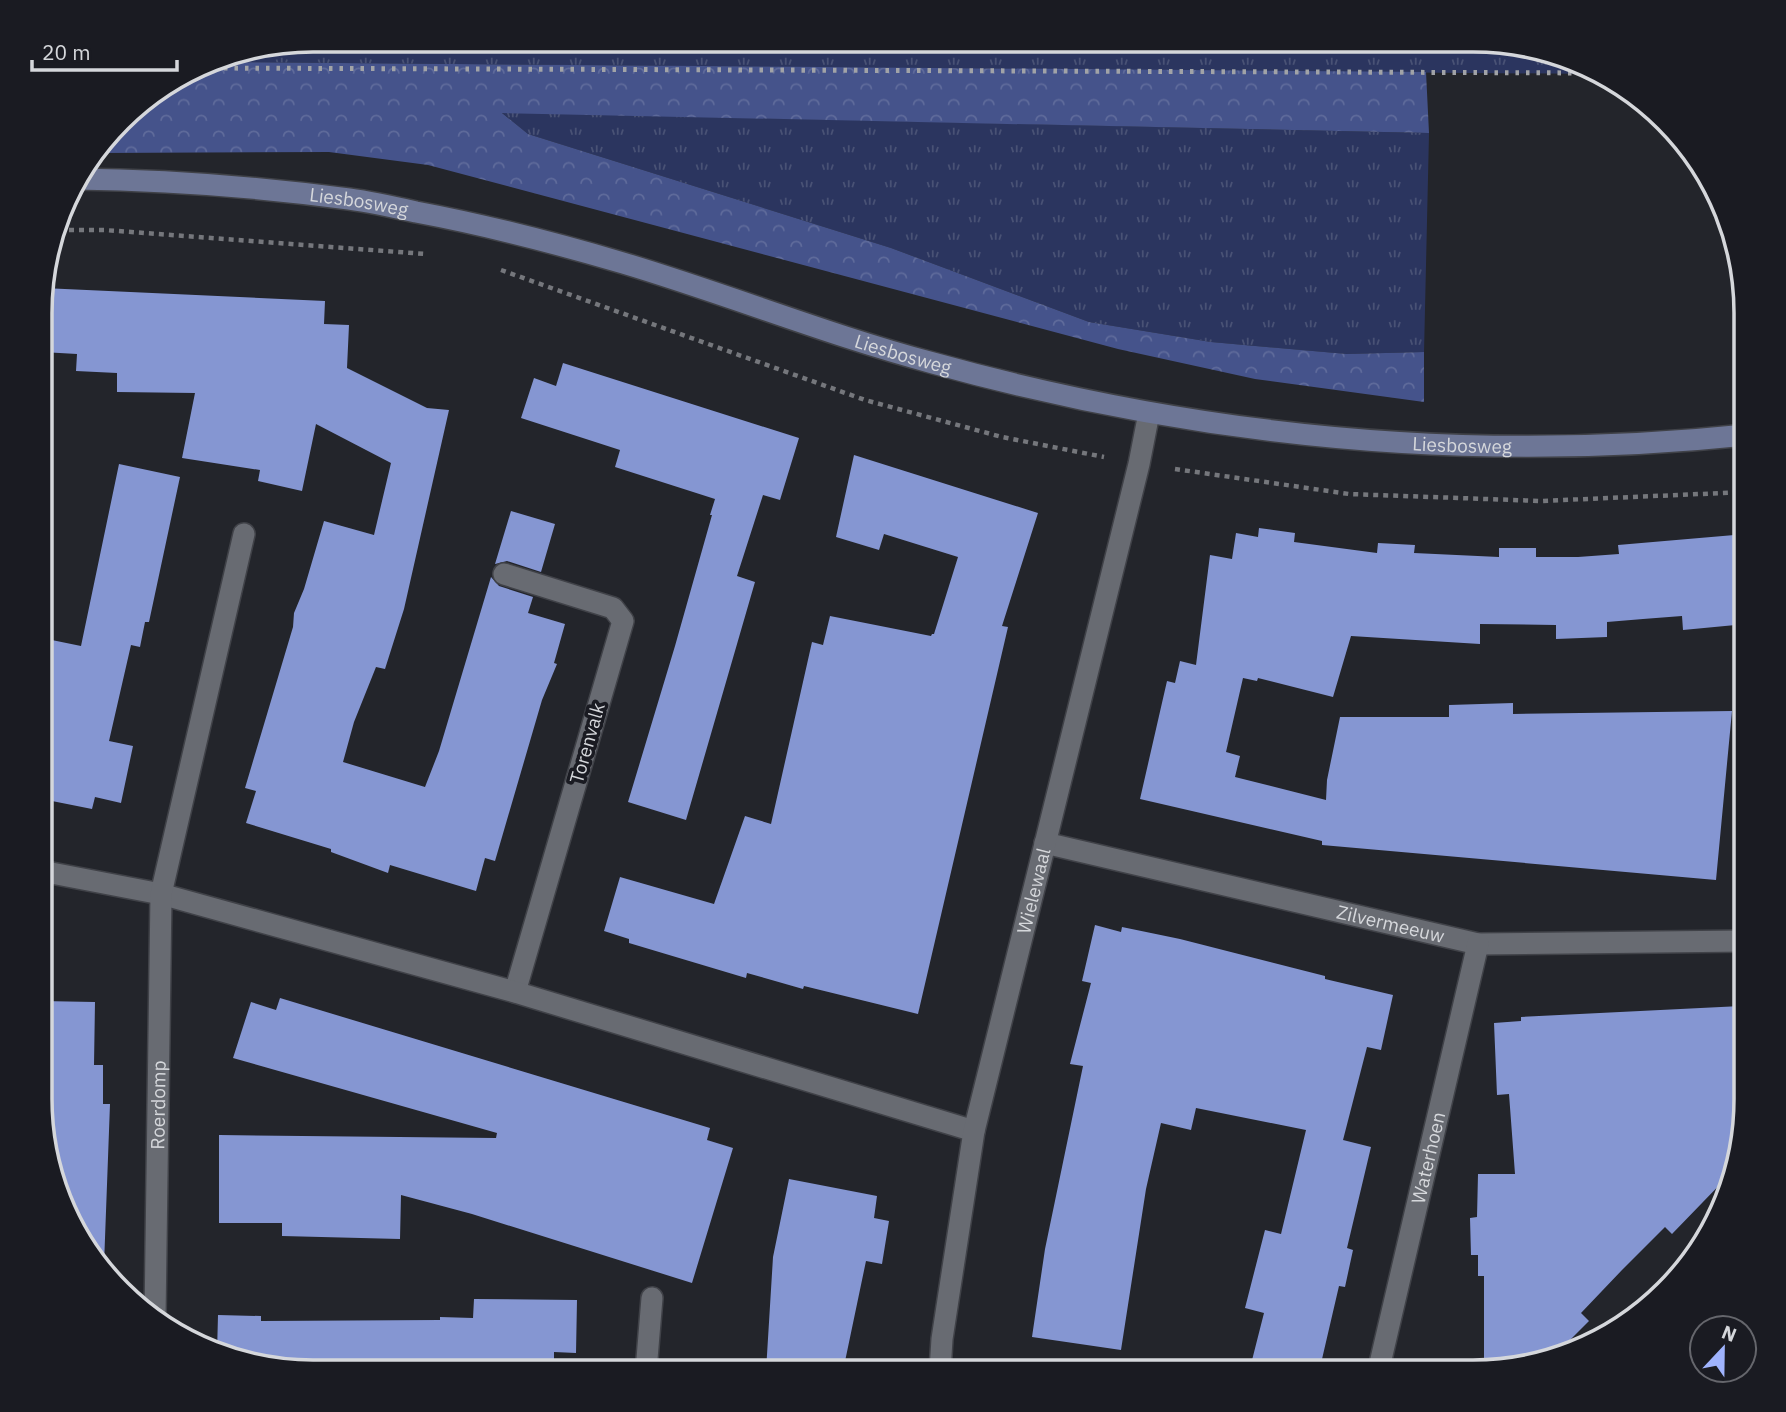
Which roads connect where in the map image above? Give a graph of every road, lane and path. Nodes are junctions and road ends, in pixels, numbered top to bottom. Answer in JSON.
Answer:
{"nodes":[{"id":1,"x":90,"y":179,"type":"edge"},
{"id":2,"x":1149,"y":413,"type":"junction"},
{"id":3,"x":1734,"y":436,"type":"edge"},
{"id":4,"x":244,"y":534,"type":"dead end"},
{"id":5,"x":504,"y":574,"type":"dead end"},
{"id":6,"x":1045,"y":844,"type":"junction"},
{"id":7,"x":52,"y":873,"type":"edge"},
{"id":8,"x":161,"y":894,"type":"junction"},
{"id":9,"x":1734,"y":941,"type":"edge"},
{"id":10,"x":1478,"y":944,"type":"junction"},
{"id":11,"x":515,"y":992,"type":"junction"},
{"id":12,"x":974,"y":1131,"type":"junction"},
{"id":13,"x":652,"y":1298,"type":"dead end"},
{"id":14,"x":155,"y":1305,"type":"edge"},
{"id":15,"x":647,"y":1360,"type":"edge"},
{"id":16,"x":941,"y":1360,"type":"edge"},
{"id":17,"x":1381,"y":1360,"type":"edge"}],
"edges":[{"from":1,"to":2,"type":"street","name":"Liesbosweg"},
{"from":2,"to":3,"type":"street","name":"Liesbosweg"},
{"from":2,"to":6,"type":"street","name":"Wielewaal"},
{"from":4,"to":8,"type":"street"},
{"from":5,"to":11,"type":"street","name":"Torenvalk"},
{"from":6,"to":10,"type":"street","name":"Zilvermeeuw"},
{"from":6,"to":12,"type":"street","name":"Wielewaal"},
{"from":7,"to":8,"type":"street"},
{"from":8,"to":11,"type":"street"},
{"from":8,"to":14,"type":"street","name":"Roerdomp"},
{"from":9,"to":10,"type":"street","name":"Zilvermeeuw"},
{"from":10,"to":17,"type":"street","name":"Waterhoen"},
{"from":11,"to":12,"type":"street"},
{"from":12,"to":16,"type":"street","name":"Wielewaal"},
{"from":13,"to":15,"type":"street"}]}
